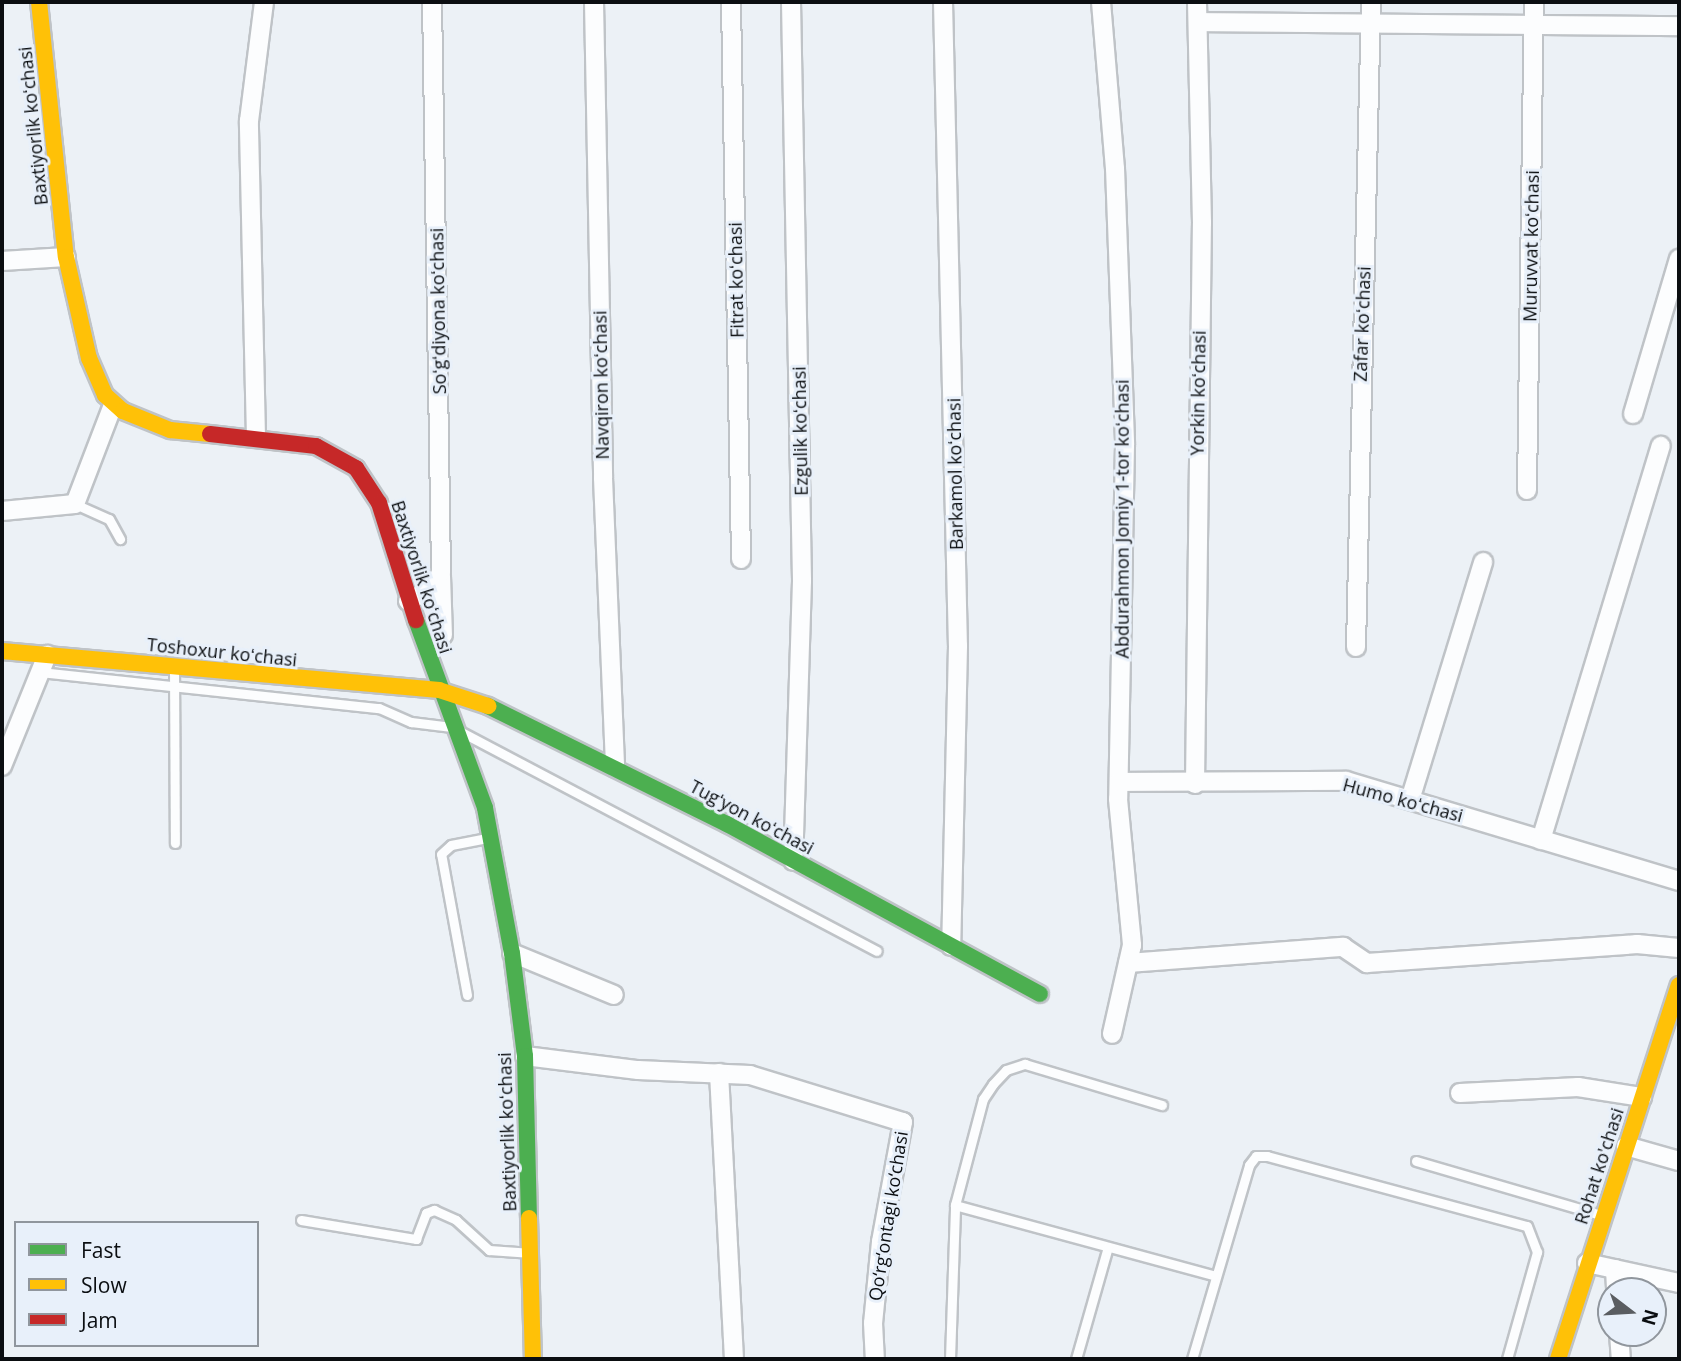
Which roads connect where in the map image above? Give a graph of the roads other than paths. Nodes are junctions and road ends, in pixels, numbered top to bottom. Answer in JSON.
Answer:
{"nodes":[{"id":1,"x":39,"y":2,"type":"edge"},
{"id":2,"x":264,"y":2,"type":"edge"},
{"id":3,"x":432,"y":2,"type":"edge"},
{"id":4,"x":594,"y":2,"type":"edge"},
{"id":5,"x":731,"y":2,"type":"edge"},
{"id":6,"x":791,"y":2,"type":"edge"},
{"id":7,"x":943,"y":2,"type":"edge"},
{"id":8,"x":1101,"y":2,"type":"edge"},
{"id":9,"x":1197,"y":2,"type":"edge"},
{"id":10,"x":1371,"y":2,"type":"edge"},
{"id":11,"x":1534,"y":2,"type":"edge"},
{"id":12,"x":1198,"y":22,"type":"junction"},
{"id":13,"x":1371,"y":25,"type":"junction"},
{"id":14,"x":1534,"y":26,"type":"junction"},
{"id":15,"x":1679,"y":26,"type":"edge"},
{"id":16,"x":66,"y":257,"type":"junction"},
{"id":17,"x":1679,"y":259,"type":"edge"},
{"id":18,"x":2,"y":261,"type":"edge"},
{"id":19,"x":113,"y":405,"type":"junction"},
{"id":20,"x":1633,"y":414,"type":"dead end"},
{"id":21,"x":256,"y":437,"type":"junction"},
{"id":22,"x":1661,"y":446,"type":"dead end"},
{"id":23,"x":1527,"y":490,"type":"dead end"},
{"id":24,"x":75,"y":504,"type":"junction"},
{"id":25,"x":2,"y":511,"type":"edge"},
{"id":26,"x":120,"y":539,"type":"dead end"},
{"id":27,"x":741,"y":559,"type":"dead end"},
{"id":28,"x":1483,"y":562,"type":"dead end"},
{"id":29,"x":441,"y":572,"type":"junction"},
{"id":30,"x":408,"y":601,"type":"junction"},
{"id":31,"x":443,"y":635,"type":"dead end"},
{"id":32,"x":1356,"y":647,"type":"dead end"},
{"id":33,"x":2,"y":650,"type":"edge"},
{"id":34,"x":47,"y":655,"type":"junction"},
{"id":35,"x":174,"y":667,"type":"junction"},
{"id":36,"x":40,"y":672,"type":"junction"},
{"id":37,"x":252,"y":674,"type":"junction"},
{"id":38,"x":175,"y":688,"type":"junction"},
{"id":39,"x":439,"y":690,"type":"junction"},
{"id":40,"x":251,"y":696,"type":"junction"},
{"id":41,"x":452,"y":727,"type":"junction"},
{"id":42,"x":2,"y":766,"type":"edge"},
{"id":43,"x":615,"y":768,"type":"junction"},
{"id":44,"x":1119,"y":782,"type":"junction"},
{"id":45,"x":1195,"y":784,"type":"junction"},
{"id":46,"x":1410,"y":800,"type":"junction"},
{"id":47,"x":490,"y":837,"type":"junction"},
{"id":48,"x":1541,"y":840,"type":"junction"},
{"id":49,"x":175,"y":843,"type":"dead end"},
{"id":50,"x":793,"y":861,"type":"junction"},
{"id":51,"x":1679,"y":881,"type":"edge"},
{"id":52,"x":951,"y":946,"type":"junction"},
{"id":53,"x":1679,"y":948,"type":"edge"},
{"id":54,"x":877,"y":951,"type":"dead end"},
{"id":55,"x":512,"y":953,"type":"junction"},
{"id":56,"x":1128,"y":963,"type":"junction"},
{"id":57,"x":1679,"y":985,"type":"edge"},
{"id":58,"x":1040,"y":994,"type":"dead end"},
{"id":59,"x":467,"y":995,"type":"dead end"},
{"id":60,"x":614,"y":995,"type":"dead end"},
{"id":61,"x":1112,"y":1034,"type":"dead end"},
{"id":62,"x":525,"y":1056,"type":"junction"},
{"id":63,"x":719,"y":1073,"type":"junction"},
{"id":64,"x":1460,"y":1093,"type":"dead end"},
{"id":65,"x":1642,"y":1097,"type":"junction"},
{"id":66,"x":1162,"y":1105,"type":"dead end"},
{"id":67,"x":1626,"y":1146,"type":"junction"},
{"id":68,"x":1416,"y":1161,"type":"dead end"},
{"id":69,"x":1679,"y":1161,"type":"edge"},
{"id":70,"x":955,"y":1205,"type":"junction"},
{"id":71,"x":1603,"y":1216,"type":"junction"},
{"id":72,"x":301,"y":1220,"type":"dead end"},
{"id":73,"x":1108,"y":1247,"type":"junction"},
{"id":74,"x":530,"y":1253,"type":"junction"},
{"id":75,"x":1587,"y":1263,"type":"junction"},
{"id":76,"x":1615,"y":1269,"type":"junction"},
{"id":77,"x":1216,"y":1276,"type":"junction"},
{"id":78,"x":1615,"y":1277,"type":"edge"},
{"id":79,"x":1679,"y":1283,"type":"edge"},
{"id":80,"x":533,"y":1359,"type":"edge"},
{"id":81,"x":734,"y":1359,"type":"edge"},
{"id":82,"x":875,"y":1359,"type":"edge"},
{"id":83,"x":950,"y":1359,"type":"edge"},
{"id":84,"x":1076,"y":1359,"type":"edge"},
{"id":85,"x":1192,"y":1359,"type":"edge"},
{"id":86,"x":1507,"y":1359,"type":"edge"},
{"id":87,"x":1558,"y":1359,"type":"edge"}],
"edges":[{"from":1,"to":16,"type":"street","name":"Baxtiyorlik koʻchasi"},
{"from":2,"to":21,"type":"street"},
{"from":3,"to":29,"type":"street","name":"Soʻgʻdiyona koʻchasi"},
{"from":4,"to":43,"type":"street","name":"Navqiron koʻchasi"},
{"from":5,"to":27,"type":"street","name":"Fitrat koʻchasi"},
{"from":6,"to":50,"type":"street","name":"Ezgulik koʻchasi"},
{"from":7,"to":52,"type":"street","name":"Barkamol koʻchasi"},
{"from":8,"to":44,"type":"street","name":"Abdurahmon Jomiy 1-tor koʻchasi"},
{"from":9,"to":12,"type":"street","name":"Yorkin koʻchasi"},
{"from":10,"to":13,"type":"street","name":"Zafar koʻchasi"},
{"from":11,"to":14,"type":"street","name":"Muruvvat koʻchasi"},
{"from":12,"to":13,"type":"street"},
{"from":12,"to":45,"type":"street","name":"Yorkin koʻchasi"},
{"from":13,"to":14,"type":"street"},
{"from":13,"to":32,"type":"street","name":"Zafar koʻchasi"},
{"from":14,"to":15,"type":"street"},
{"from":14,"to":23,"type":"street","name":"Muruvvat koʻchasi"},
{"from":16,"to":18,"type":"street"},
{"from":16,"to":19,"type":"street","name":"Baxtiyorlik koʻchasi"},
{"from":17,"to":20,"type":"street"},
{"from":19,"to":21,"type":"street","name":"Baxtiyorlik koʻchasi"},
{"from":19,"to":24,"type":"street"},
{"from":21,"to":30,"type":"street","name":"Baxtiyorlik koʻchasi"},
{"from":22,"to":48,"type":"street"},
{"from":24,"to":25,"type":"street"},
{"from":24,"to":26,"type":"lane"},
{"from":28,"to":46,"type":"street"},
{"from":29,"to":30,"type":"street"},
{"from":29,"to":31,"type":"street","name":"Soʻgʻdiyona koʻchasi"},
{"from":30,"to":39,"type":"street","name":"Baxtiyorlik koʻchasi"},
{"from":33,"to":34,"type":"street","name":"Toshoxur koʻchasi"},
{"from":34,"to":35,"type":"street","name":"Toshoxur koʻchasi"},
{"from":34,"to":36,"type":"street"},
{"from":35,"to":37,"type":"street","name":"Toshoxur koʻchasi"},
{"from":35,"to":38,"type":"lane"},
{"from":36,"to":38,"type":"lane"},
{"from":36,"to":42,"type":"street"},
{"from":37,"to":39,"type":"street","name":"Toshoxur koʻchasi"},
{"from":37,"to":40,"type":"lane"},
{"from":38,"to":40,"type":"lane"},
{"from":38,"to":49,"type":"lane"},
{"from":39,"to":41,"type":"street","name":"Baxtiyorlik koʻchasi"},
{"from":39,"to":43,"type":"street","name":"Tugʻyon koʻchasi"},
{"from":40,"to":41,"type":"lane"},
{"from":41,"to":47,"type":"street","name":"Baxtiyorlik koʻchasi"},
{"from":41,"to":54,"type":"lane"},
{"from":43,"to":50,"type":"street","name":"Tugʻyon koʻchasi"},
{"from":44,"to":45,"type":"street","name":"Humo koʻchasi"},
{"from":44,"to":56,"type":"street","name":"Abdurahmon Jomiy 1-tor koʻchasi"},
{"from":45,"to":46,"type":"street","name":"Humo koʻchasi"},
{"from":46,"to":48,"type":"street","name":"Humo koʻchasi"},
{"from":47,"to":55,"type":"street","name":"Baxtiyorlik koʻchasi"},
{"from":47,"to":59,"type":"lane"},
{"from":48,"to":51,"type":"street","name":"Humo koʻchasi"},
{"from":50,"to":52,"type":"street","name":"Tugʻyon koʻchasi"},
{"from":52,"to":58,"type":"street","name":"Tugʻyon koʻchasi"},
{"from":53,"to":56,"type":"street"},
{"from":55,"to":60,"type":"street"},
{"from":55,"to":62,"type":"street","name":"Baxtiyorlik koʻchasi"},
{"from":56,"to":61,"type":"street","name":"Abdurahmon Jomiy 1-tor koʻchasi"},
{"from":57,"to":65,"type":"street","name":"Rohat ko'chasi"},
{"from":62,"to":63,"type":"street","name":"Qo‘rg‘ontagi ko‘chasi"},
{"from":62,"to":74,"type":"street","name":"Baxtiyorlik koʻchasi"},
{"from":63,"to":81,"type":"street"},
{"from":63,"to":82,"type":"street","name":"Qo‘rg‘ontagi ko‘chasi"},
{"from":64,"to":65,"type":"street"},
{"from":65,"to":67,"type":"street","name":"Rohat ko'chasi"},
{"from":66,"to":70,"type":"lane"},
{"from":67,"to":69,"type":"street"},
{"from":67,"to":71,"type":"street","name":"Rohat ko'chasi"},
{"from":68,"to":71,"type":"lane"},
{"from":70,"to":73,"type":"lane"},
{"from":70,"to":83,"type":"lane"},
{"from":71,"to":75,"type":"street","name":"Rohat ko'chasi"},
{"from":72,"to":74,"type":"lane"},
{"from":73,"to":77,"type":"lane"},
{"from":73,"to":84,"type":"lane"},
{"from":74,"to":80,"type":"street","name":"Baxtiyorlik koʻchasi"},
{"from":75,"to":76,"type":"street"},
{"from":75,"to":87,"type":"street","name":"Rohat ko'chasi"},
{"from":76,"to":78,"type":"street"},
{"from":76,"to":79,"type":"street"},
{"from":77,"to":85,"type":"lane"},
{"from":77,"to":86,"type":"lane"}]}
